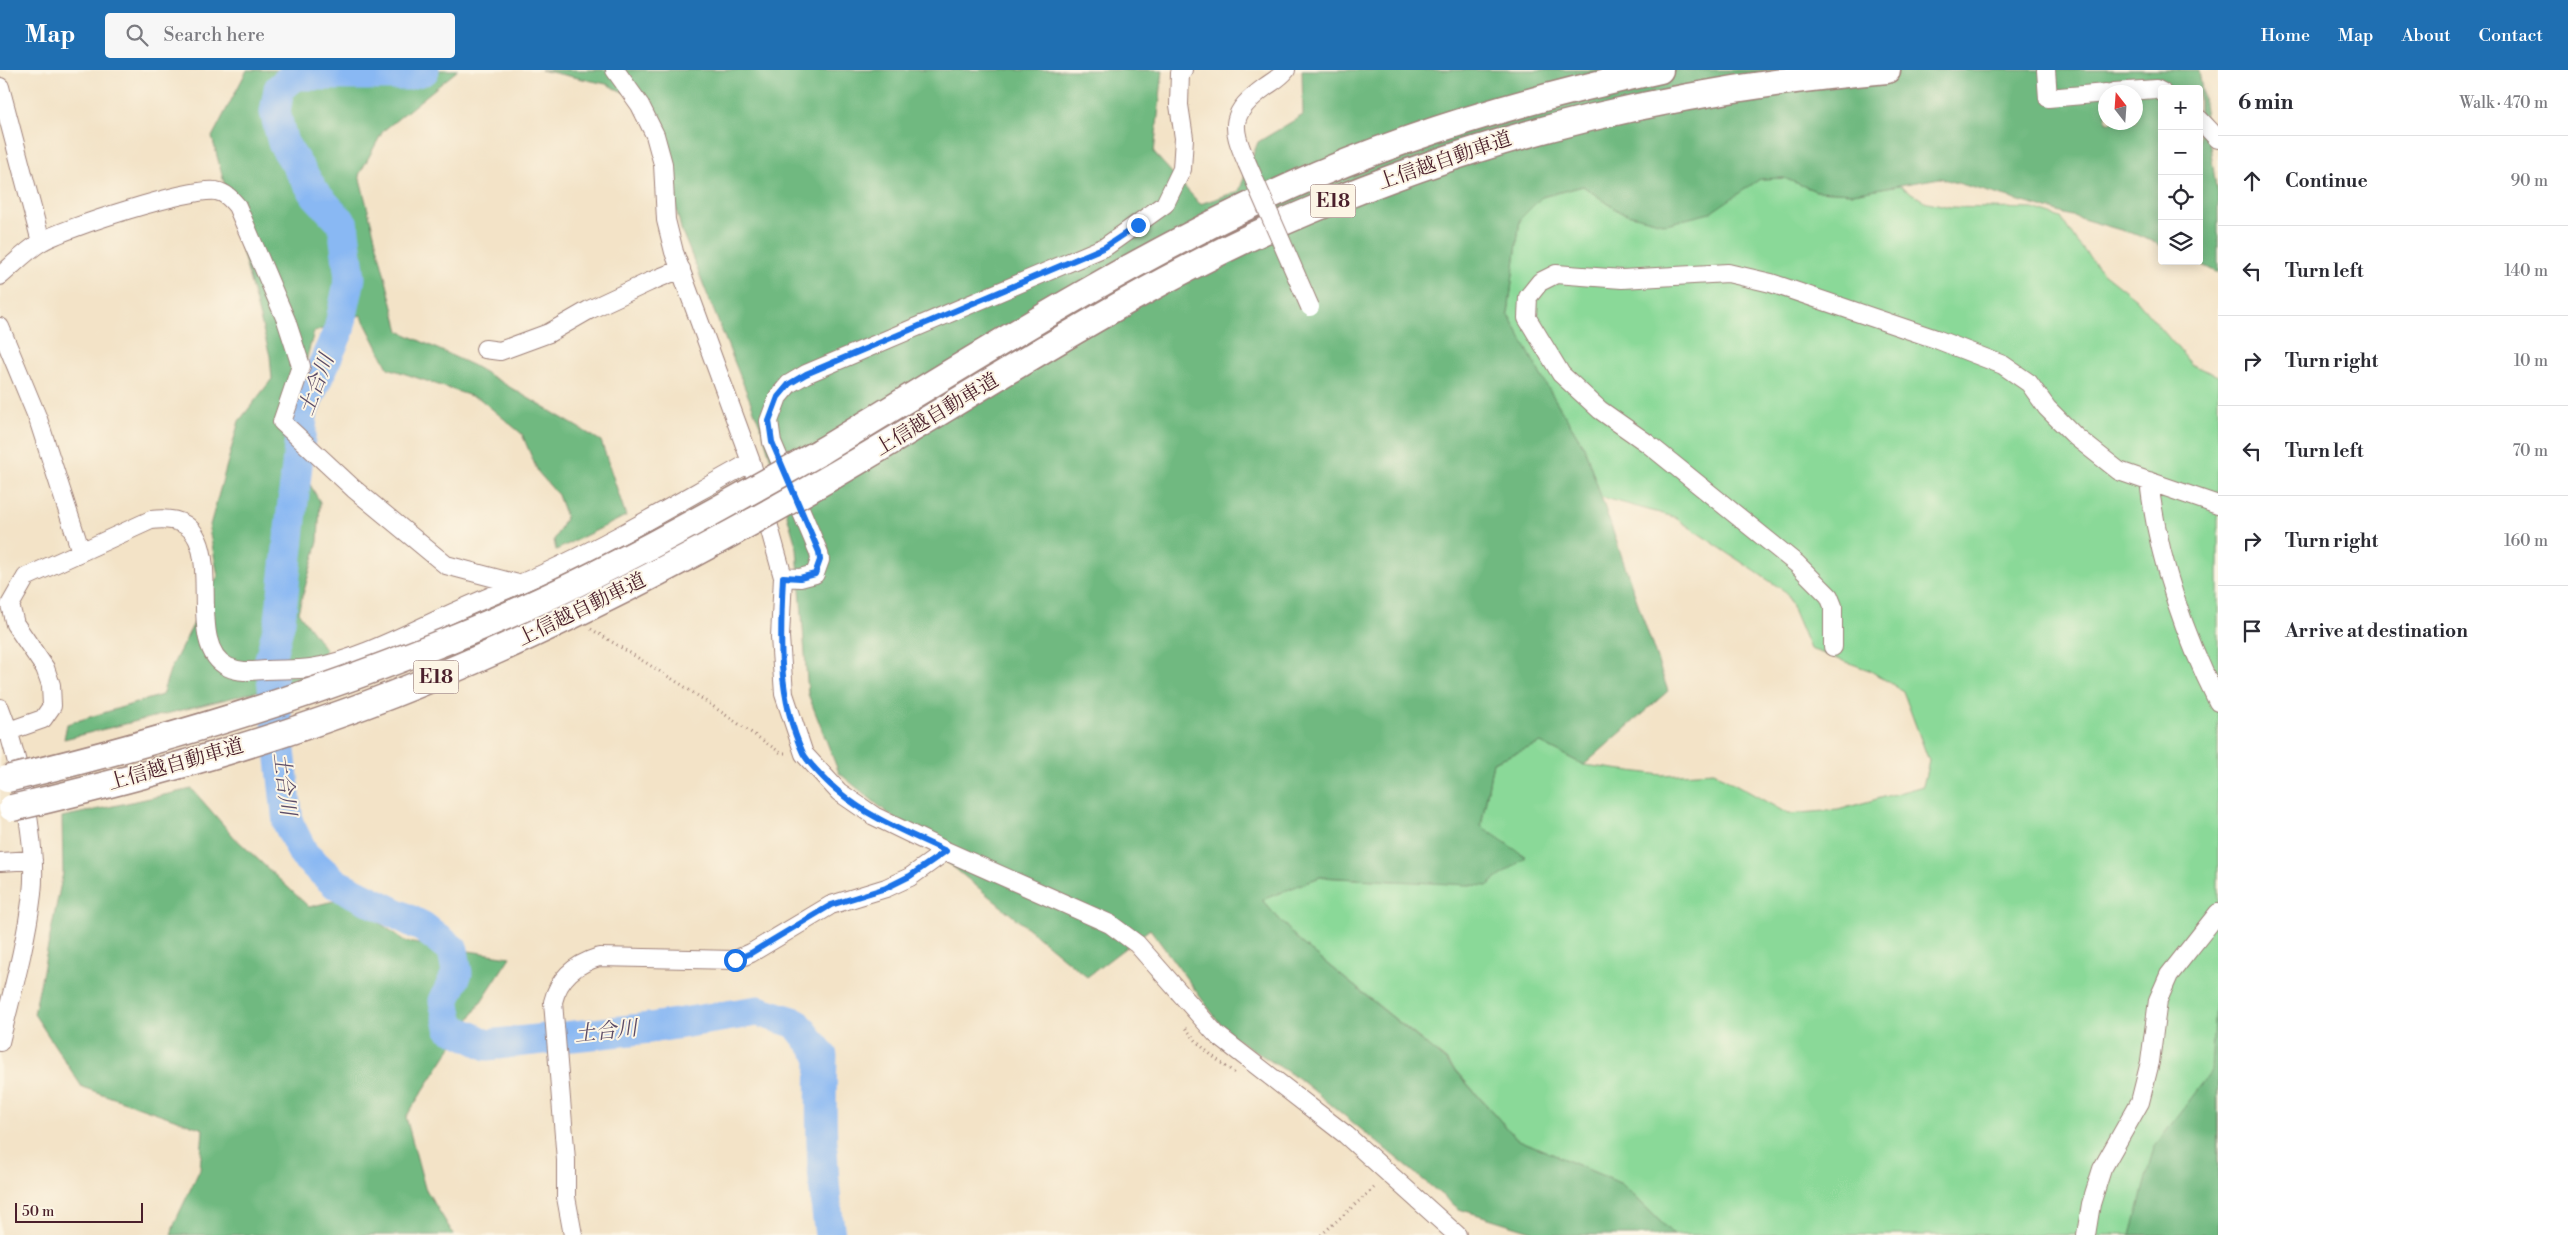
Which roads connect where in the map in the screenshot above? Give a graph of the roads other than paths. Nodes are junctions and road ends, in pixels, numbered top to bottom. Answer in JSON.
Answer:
{"nodes":[{"id":1,"x":614,"y":70,"type":"edge"},
{"id":2,"x":1183,"y":70,"type":"edge"},
{"id":3,"x":1286,"y":70,"type":"edge"},
{"id":4,"x":1660,"y":70,"type":"edge"},
{"id":5,"x":1887,"y":70,"type":"edge"},
{"id":6,"x":2046,"y":70,"type":"edge"},
{"id":7,"x":0,"y":87,"type":"edge"},
{"id":8,"x":2143,"y":90,"type":"edge"},
{"id":9,"x":2158,"y":90,"type":"edge"},
{"id":10,"x":2098,"y":94,"type":"edge"},
{"id":11,"x":2203,"y":123,"type":"edge"},
{"id":12,"x":2218,"y":139,"type":"edge"},
{"id":13,"x":41,"y":242,"type":"junction"},
{"id":14,"x":681,"y":269,"type":"junction"},
{"id":15,"x":0,"y":276,"type":"edge"},
{"id":16,"x":1310,"y":307,"type":"dead end"},
{"id":17,"x":0,"y":327,"type":"edge"},
{"id":18,"x":485,"y":349,"type":"dead end"},
{"id":19,"x":751,"y":462,"type":"junction"},
{"id":20,"x":2149,"y":481,"type":"junction"},
{"id":21,"x":2218,"y":505,"type":"edge"},
{"id":22,"x":81,"y":552,"type":"junction"},
{"id":23,"x":783,"y":577,"type":"junction"},
{"id":24,"x":518,"y":584,"type":"junction"},
{"id":25,"x":1833,"y":646,"type":"dead end"},
{"id":26,"x":2218,"y":702,"type":"edge"},
{"id":27,"x":0,"y":708,"type":"edge"},
{"id":28,"x":5,"y":731,"type":"edge"},
{"id":29,"x":3,"y":780,"type":"edge"},
{"id":30,"x":6,"y":810,"type":"edge"},
{"id":31,"x":946,"y":851,"type":"junction"},
{"id":32,"x":32,"y":860,"type":"junction"},
{"id":33,"x":0,"y":862,"type":"edge"},
{"id":34,"x":2218,"y":912,"type":"edge"},
{"id":35,"x":0,"y":1042,"type":"edge"},
{"id":36,"x":573,"y":1235,"type":"edge"},
{"id":37,"x":1457,"y":1235,"type":"edge"},
{"id":38,"x":2086,"y":1235,"type":"edge"}],
"edges":[{"from":1,"to":14,"type":"street"},
{"from":2,"to":23,"type":"street"},
{"from":3,"to":16,"type":"street","bridge":true},
{"from":4,"to":29,"type":"highway","name":"上信越自動車道","number":"E18","bridge":true},
{"from":5,"to":30,"type":"highway","name":"上信越自動車道","number":"E18","bridge":true},
{"from":6,"to":10,"type":"street"},
{"from":7,"to":13,"type":"street"},
{"from":8,"to":9,"type":"street"},
{"from":11,"to":12,"type":"street"},
{"from":13,"to":15,"type":"street"},
{"from":13,"to":24,"type":"street"},
{"from":14,"to":18,"type":"street"},
{"from":14,"to":19,"type":"street"},
{"from":17,"to":22,"type":"street"},
{"from":19,"to":23,"type":"street"},
{"from":19,"to":24,"type":"street"},
{"from":20,"to":21,"type":"street"},
{"from":20,"to":25,"type":"street"},
{"from":20,"to":26,"type":"street"},
{"from":22,"to":24,"type":"street"},
{"from":22,"to":28,"type":"street"},
{"from":23,"to":31,"type":"street"},
{"from":27,"to":28,"type":"street"},
{"from":28,"to":32,"type":"street"},
{"from":31,"to":36,"type":"street"},
{"from":31,"to":37,"type":"street"},
{"from":32,"to":33,"type":"street"},
{"from":32,"to":35,"type":"street"},
{"from":34,"to":38,"type":"street"}]}
